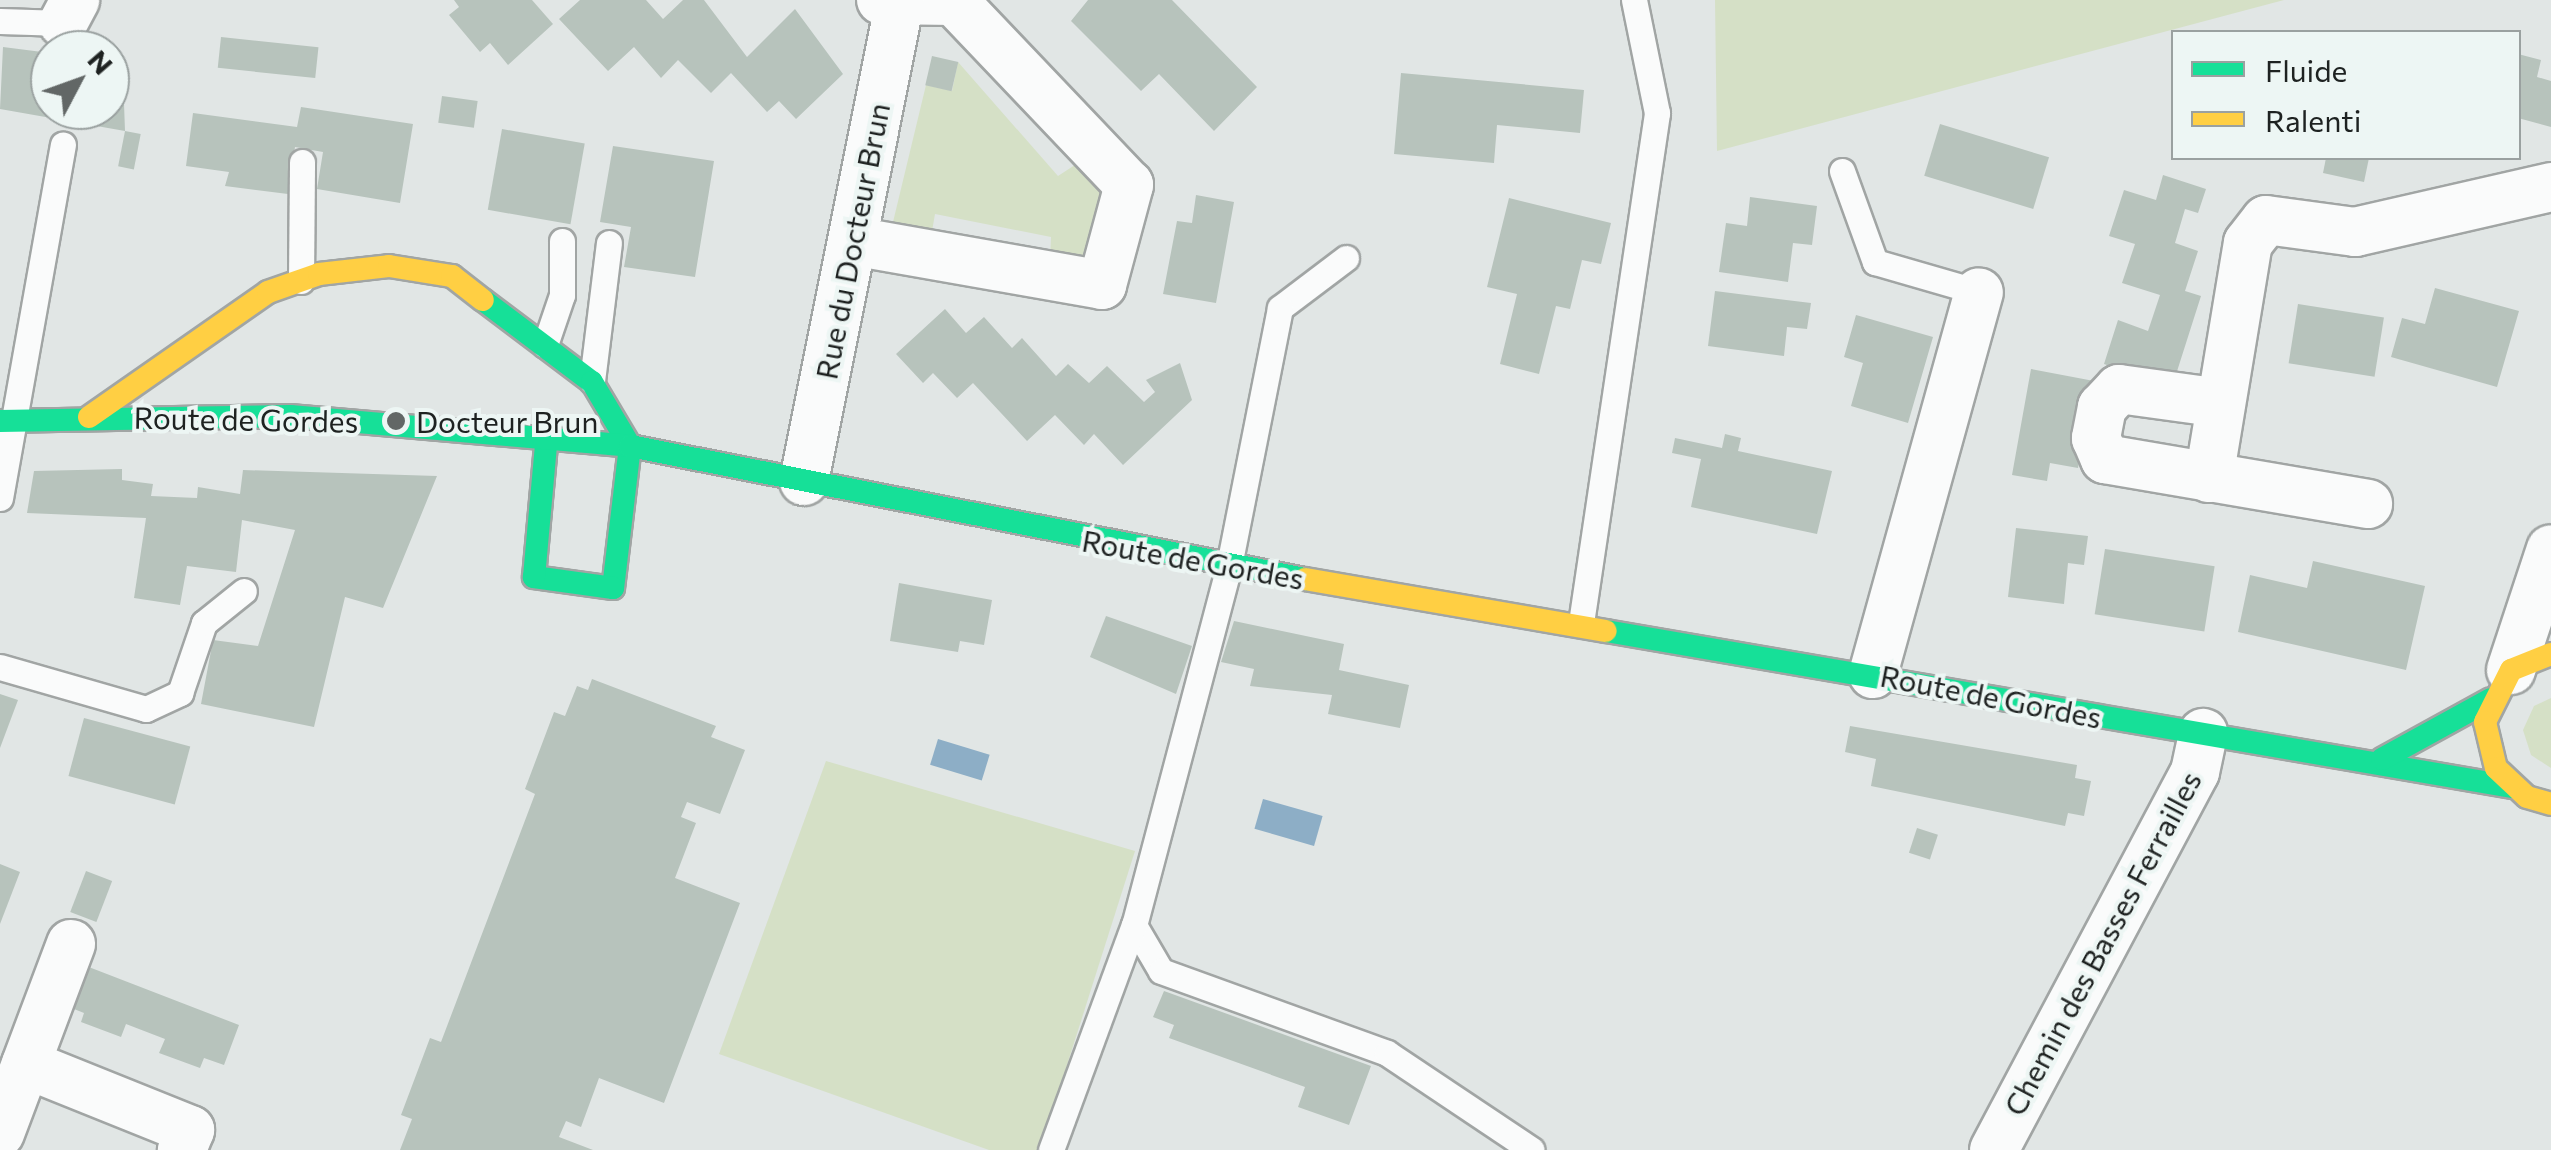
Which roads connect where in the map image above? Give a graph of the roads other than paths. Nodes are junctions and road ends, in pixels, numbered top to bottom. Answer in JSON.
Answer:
{"nodes":[{"id":1,"x":1634,"y":0,"type":"edge"},
{"id":2,"x":893,"y":1,"type":"edge"},
{"id":3,"x":69,"y":12,"type":"edge"},
{"id":4,"x":0,"y":21,"type":"edge"},
{"id":5,"x":64,"y":145,"type":"dead end"},
{"id":6,"x":302,"y":162,"type":"dead end"},
{"id":7,"x":1842,"y":170,"type":"dead end"},
{"id":8,"x":2551,"y":186,"type":"edge"},
{"id":9,"x":562,"y":241,"type":"dead end"},
{"id":10,"x":853,"y":241,"type":"junction"},
{"id":11,"x":609,"y":243,"type":"dead end"},
{"id":12,"x":1346,"y":258,"type":"dead end"},
{"id":13,"x":301,"y":280,"type":"junction"},
{"id":14,"x":1979,"y":292,"type":"joint"},
{"id":15,"x":545,"y":345,"type":"junction"},
{"id":16,"x":592,"y":382,"type":"junction"},
{"id":17,"x":2221,"y":403,"type":"junction"},
{"id":18,"x":89,"y":418,"type":"junction"},
{"id":19,"x":7,"y":420,"type":"edge"},
{"id":20,"x":547,"y":435,"type":"junction"},
{"id":21,"x":630,"y":446,"type":"junction"},
{"id":22,"x":2209,"y":478,"type":"junction"},
{"id":23,"x":804,"y":481,"type":"junction"},
{"id":24,"x":0,"y":498,"type":"edge"},
{"id":25,"x":2368,"y":504,"type":"dead end"},
{"id":26,"x":2551,"y":549,"type":"edge"},
{"id":27,"x":1229,"y":566,"type":"junction"},
{"id":28,"x":244,"y":591,"type":"dead end"},
{"id":29,"x":1581,"y":622,"type":"junction"},
{"id":30,"x":0,"y":667,"type":"edge"},
{"id":31,"x":1873,"y":674,"type":"junction"},
{"id":32,"x":2518,"y":674,"type":"edge"},
{"id":33,"x":2203,"y":733,"type":"junction"},
{"id":34,"x":2382,"y":759,"type":"junction"},
{"id":35,"x":2512,"y":786,"type":"junction"},
{"id":36,"x":2551,"y":804,"type":"edge"},
{"id":37,"x":1134,"y":925,"type":"junction"},
{"id":38,"x":71,"y":944,"type":"dead end"},
{"id":39,"x":26,"y":1064,"type":"junction"},
{"id":40,"x":0,"y":1133,"type":"edge"},
{"id":41,"x":182,"y":1150,"type":"edge"},
{"id":42,"x":1051,"y":1150,"type":"edge"},
{"id":43,"x":1532,"y":1150,"type":"edge"},
{"id":44,"x":1994,"y":1150,"type":"edge"}],
"edges":[{"from":1,"to":29,"type":"lane"},
{"from":2,"to":10,"type":"street","name":"Rue du Docteur Brun"},
{"from":2,"to":10,"type":"street"},
{"from":3,"to":4,"type":"lane"},
{"from":5,"to":19,"type":"lane"},
{"from":6,"to":13,"type":"lane"},
{"from":7,"to":14,"type":"lane"},
{"from":8,"to":17,"type":"street"},
{"from":9,"to":15,"type":"lane"},
{"from":10,"to":23,"type":"street","name":"Rue du Docteur Brun"},
{"from":11,"to":16,"type":"lane"},
{"from":12,"to":27,"type":"lane"},
{"from":13,"to":15,"type":"street"},
{"from":13,"to":18,"type":"street"},
{"from":14,"to":31,"type":"street"},
{"from":15,"to":16,"type":"street"},
{"from":16,"to":21,"type":"street"},
{"from":17,"to":22,"type":"street"},
{"from":17,"to":22,"type":"street"},
{"from":18,"to":19,"type":"street","name":"Route de Gordes"},
{"from":18,"to":20,"type":"street","name":"Route de Gordes"},
{"from":19,"to":24,"type":"lane"},
{"from":20,"to":21,"type":"street","name":"Route de Gordes"},
{"from":20,"to":21,"type":"street"},
{"from":21,"to":23,"type":"street","name":"Route de Gordes"},
{"from":22,"to":25,"type":"street"},
{"from":23,"to":27,"type":"street","name":"Route de Gordes"},
{"from":26,"to":32,"type":"street"},
{"from":27,"to":29,"type":"street","name":"Route de Gordes"},
{"from":27,"to":37,"type":"lane"},
{"from":28,"to":30,"type":"lane"},
{"from":29,"to":31,"type":"street","name":"Route de Gordes"},
{"from":31,"to":33,"type":"street","name":"Route de Gordes"},
{"from":32,"to":34,"type":"street"},
{"from":32,"to":35,"type":"street"},
{"from":33,"to":34,"type":"street","name":"Route de Gordes"},
{"from":33,"to":44,"type":"street","name":"Chemin des Basses Ferrailles"},
{"from":34,"to":35,"type":"street","name":"Route de Gordes"},
{"from":35,"to":36,"type":"street","name":"Route de Gordes"},
{"from":37,"to":42,"type":"lane"},
{"from":37,"to":43,"type":"lane"},
{"from":38,"to":39,"type":"street"},
{"from":39,"to":40,"type":"street"},
{"from":39,"to":41,"type":"street"}]}
